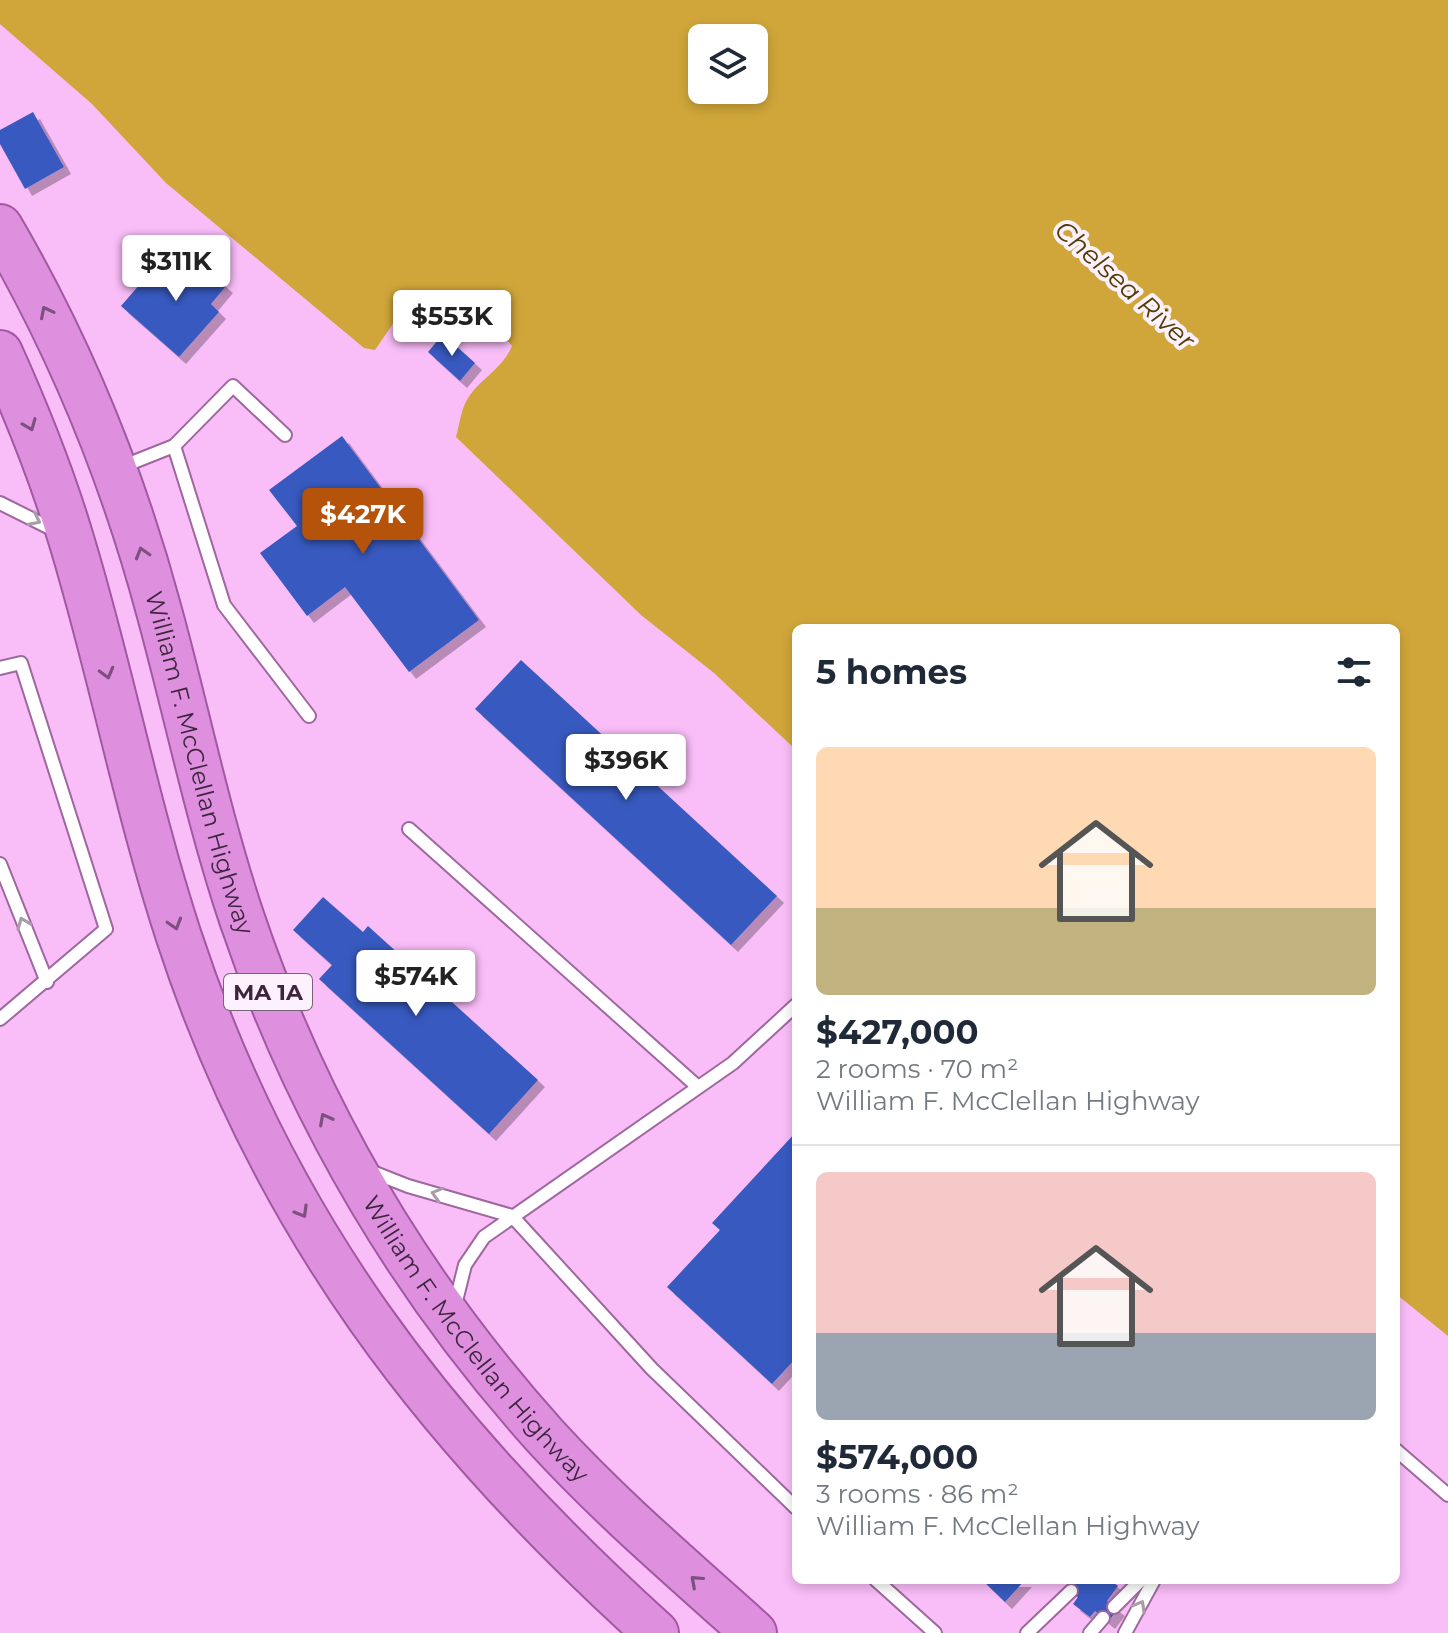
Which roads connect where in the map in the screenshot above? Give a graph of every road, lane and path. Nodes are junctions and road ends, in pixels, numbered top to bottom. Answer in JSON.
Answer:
{"nodes":[{"id":1,"x":0,"y":227,"type":"edge"},
{"id":2,"x":0,"y":353,"type":"edge"},
{"id":3,"x":285,"y":435,"type":"dead end"},
{"id":4,"x":174,"y":446,"type":"junction"},
{"id":5,"x":114,"y":470,"type":"junction"},
{"id":6,"x":0,"y":503,"type":"edge"},
{"id":7,"x":71,"y":538,"type":"junction"},
{"id":8,"x":0,"y":668,"type":"edge"},
{"id":9,"x":309,"y":716,"type":"dead end"},
{"id":10,"x":409,"y":829,"type":"dead end"},
{"id":11,"x":0,"y":864,"type":"edge"},
{"id":12,"x":47,"y":982,"type":"junction"},
{"id":13,"x":792,"y":1009,"type":"edge"},
{"id":14,"x":0,"y":1019,"type":"edge"},
{"id":15,"x":698,"y":1087,"type":"junction"},
{"id":16,"x":345,"y":1157,"type":"junction"},
{"id":17,"x":512,"y":1216,"type":"junction"},
{"id":18,"x":453,"y":1324,"type":"junction"},
{"id":19,"x":1400,"y":1453,"type":"edge"},
{"id":20,"x":1448,"y":1495,"type":"edge"},
{"id":21,"x":792,"y":1503,"type":"edge"},
{"id":22,"x":880,"y":1584,"type":"edge"},
{"id":23,"x":1137,"y":1584,"type":"edge"},
{"id":24,"x":1152,"y":1584,"type":"edge"},
{"id":25,"x":1071,"y":1591,"type":"dead end"},
{"id":26,"x":1114,"y":1607,"type":"dead end"},
{"id":27,"x":1103,"y":1618,"type":"dead end"},
{"id":28,"x":656,"y":1633,"type":"edge"},
{"id":29,"x":754,"y":1633,"type":"edge"},
{"id":30,"x":935,"y":1633,"type":"edge"},
{"id":31,"x":1027,"y":1633,"type":"edge"},
{"id":32,"x":1090,"y":1633,"type":"edge"},
{"id":33,"x":1125,"y":1633,"type":"edge"}],
"edges":[{"from":5,"to":1,"type":"highway","name":"William F. McClellan Highway","number":"MA 1A","one_way":true},
{"from":2,"to":7,"type":"highway","number":"MA 1A","one_way":true},
{"from":3,"to":4,"type":"lane"},
{"from":4,"to":5,"type":"lane"},
{"from":4,"to":9,"type":"lane"},
{"from":16,"to":5,"type":"highway","name":"William F. McClellan Highway","number":"MA 1A","one_way":true},
{"from":6,"to":7,"type":"lane","one_way":true},
{"from":7,"to":28,"type":"highway","number":"MA 1A","one_way":true},
{"from":8,"to":12,"type":"lane"},
{"from":10,"to":15,"type":"lane"},
{"from":12,"to":11,"type":"lane","one_way":true},
{"from":12,"to":14,"type":"lane"},
{"from":13,"to":15,"type":"lane"},
{"from":15,"to":17,"type":"lane"},
{"from":17,"to":16,"type":"lane","one_way":true},
{"from":16,"to":18,"type":"highway","name":"William F. McClellan Highway","number":"MA 1A"},
{"from":17,"to":18,"type":"lane"},
{"from":17,"to":21,"type":"lane"},
{"from":29,"to":18,"type":"highway","name":"William F. McClellan Highway","number":"MA 1A","one_way":true},
{"from":19,"to":20,"type":"lane"},
{"from":22,"to":30,"type":"lane"},
{"from":23,"to":26,"type":"lane"},
{"from":33,"to":24,"type":"lane","one_way":true},
{"from":25,"to":31,"type":"lane"},
{"from":27,"to":32,"type":"lane"}]}
